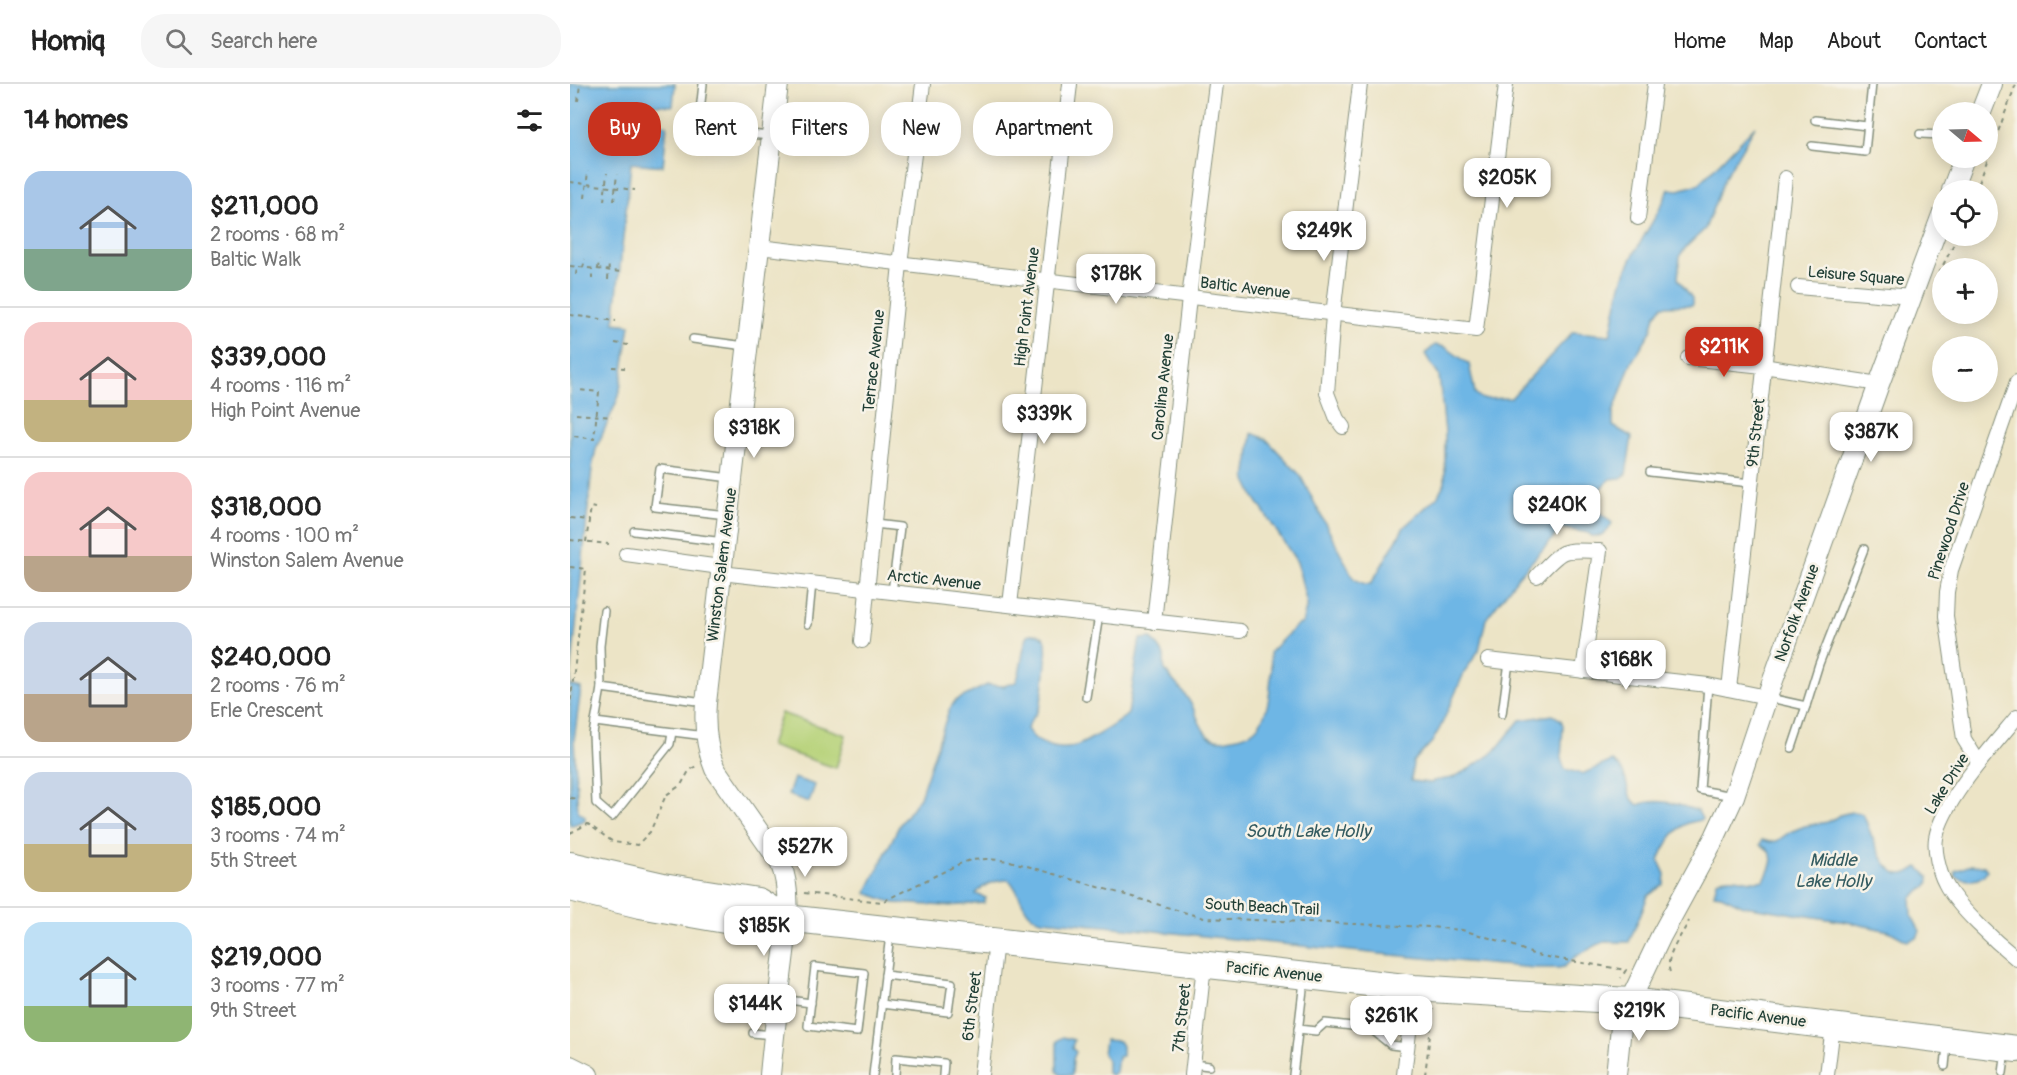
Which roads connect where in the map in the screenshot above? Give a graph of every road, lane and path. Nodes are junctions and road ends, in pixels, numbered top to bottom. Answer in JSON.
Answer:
{"nodes":[{"id":1,"x":580,"y":84,"type":"edge"},
{"id":2,"x":703,"y":84,"type":"edge"},
{"id":3,"x":778,"y":84,"type":"edge"},
{"id":4,"x":923,"y":84,"type":"edge"},
{"id":5,"x":1070,"y":84,"type":"edge"},
{"id":6,"x":1216,"y":84,"type":"edge"},
{"id":7,"x":1360,"y":84,"type":"edge"},
{"id":8,"x":1506,"y":84,"type":"edge"},
{"id":9,"x":1655,"y":84,"type":"edge"},
{"id":10,"x":1872,"y":84,"type":"edge"},
{"id":11,"x":1992,"y":84,"type":"edge"},
{"id":12,"x":2016,"y":84,"type":"edge"},
{"id":13,"x":578,"y":101,"type":"dead end"},
{"id":14,"x":776,"y":102,"type":"edge"},
{"id":15,"x":1986,"y":102,"type":"edge"},
{"id":16,"x":1815,"y":120,"type":"dead end"},
{"id":17,"x":1867,"y":126,"type":"junction"},
{"id":18,"x":1920,"y":134,"type":"dead end"},
{"id":19,"x":1932,"y":135,"type":"edge"},
{"id":20,"x":770,"y":136,"type":"edge"},
{"id":21,"x":1812,"y":146,"type":"dead end"},
{"id":22,"x":770,"y":153,"type":"edge"},
{"id":23,"x":588,"y":171,"type":"dead end"},
{"id":24,"x":607,"y":173,"type":"dead end"},
{"id":25,"x":617,"y":174,"type":"dead end"},
{"id":26,"x":1785,"y":178,"type":"dead end"},
{"id":27,"x":1980,"y":180,"type":"edge"},
{"id":28,"x":570,"y":182,"type":"edge"},
{"id":29,"x":586,"y":184,"type":"junction"},
{"id":30,"x":605,"y":186,"type":"junction"},
{"id":31,"x":615,"y":188,"type":"junction"},
{"id":32,"x":635,"y":190,"type":"dead end"},
{"id":33,"x":585,"y":198,"type":"dead end"},
{"id":34,"x":604,"y":201,"type":"dead end"},
{"id":35,"x":614,"y":201,"type":"dead end"},
{"id":36,"x":1638,"y":218,"type":"dead end"},
{"id":37,"x":1932,"y":241,"type":"edge"},
{"id":38,"x":759,"y":247,"type":"junction"},
{"id":39,"x":585,"y":259,"type":"dead end"},
{"id":40,"x":599,"y":260,"type":"dead end"},
{"id":41,"x":609,"y":262,"type":"dead end"},
{"id":42,"x":900,"y":264,"type":"junction"},
{"id":43,"x":570,"y":266,"type":"edge"},
{"id":44,"x":577,"y":267,"type":"junction"},
{"id":45,"x":584,"y":268,"type":"junction"},
{"id":46,"x":592,"y":269,"type":"junction"},
{"id":47,"x":598,"y":269,"type":"junction"},
{"id":48,"x":609,"y":271,"type":"junction"},
{"id":49,"x":622,"y":272,"type":"dead end"},
{"id":50,"x":576,"y":275,"type":"dead end"},
{"id":51,"x":592,"y":279,"type":"dead end"},
{"id":52,"x":608,"y":280,"type":"dead end"},
{"id":53,"x":1046,"y":281,"type":"junction"},
{"id":54,"x":1798,"y":287,"type":"dead end"},
{"id":55,"x":1911,"y":297,"type":"junction"},
{"id":56,"x":1189,"y":298,"type":"junction"},
{"id":57,"x":570,"y":315,"type":"edge"},
{"id":58,"x":1334,"y":315,"type":"junction"},
{"id":59,"x":616,"y":321,"type":"dead end"},
{"id":60,"x":693,"y":339,"type":"dead end"},
{"id":61,"x":615,"y":343,"type":"dead end"},
{"id":62,"x":628,"y":345,"type":"dead end"},
{"id":63,"x":748,"y":346,"type":"junction"},
{"id":64,"x":1688,"y":358,"type":"dead end"},
{"id":65,"x":1763,"y":366,"type":"junction"},
{"id":66,"x":612,"y":367,"type":"dead end"},
{"id":67,"x":625,"y":368,"type":"dead end"},
{"id":68,"x":2017,"y":382,"type":"edge"},
{"id":69,"x":1880,"y":384,"type":"junction"},
{"id":70,"x":579,"y":390,"type":"dead end"},
{"id":71,"x":576,"y":414,"type":"dead end"},
{"id":72,"x":597,"y":416,"type":"junction"},
{"id":73,"x":612,"y":417,"type":"dead end"},
{"id":74,"x":1343,"y":427,"type":"dead end"},
{"id":75,"x":574,"y":436,"type":"dead end"},
{"id":76,"x":1650,"y":472,"type":"dead end"},
{"id":77,"x":732,"y":479,"type":"junction"},
{"id":78,"x":1751,"y":483,"type":"junction"},
{"id":79,"x":596,"y":508,"type":"dead end"},
{"id":80,"x":728,"y":516,"type":"junction"},
{"id":81,"x":570,"y":518,"type":"edge"},
{"id":82,"x":589,"y":520,"type":"junction"},
{"id":83,"x":875,"y":524,"type":"junction"},
{"id":84,"x":634,"y":531,"type":"dead end"},
{"id":85,"x":570,"y":540,"type":"edge"},
{"id":86,"x":586,"y":542,"type":"junction"},
{"id":87,"x":725,"y":543,"type":"junction"},
{"id":88,"x":609,"y":544,"type":"dead end"},
{"id":89,"x":1864,"y":549,"type":"dead end"},
{"id":90,"x":626,"y":554,"type":"dead end"},
{"id":91,"x":570,"y":567,"type":"edge"},
{"id":92,"x":722,"y":573,"type":"junction"},
{"id":93,"x":1537,"y":576,"type":"dead end"},
{"id":94,"x":812,"y":583,"type":"junction"},
{"id":95,"x":867,"y":589,"type":"junction"},
{"id":96,"x":892,"y":592,"type":"junction"},
{"id":97,"x":1010,"y":605,"type":"junction"},
{"id":98,"x":604,"y":611,"type":"dead end"},
{"id":99,"x":1099,"y":615,"type":"junction"},
{"id":100,"x":1154,"y":622,"type":"junction"},
{"id":101,"x":807,"y":624,"type":"dead end"},
{"id":102,"x":1240,"y":632,"type":"dead end"},
{"id":103,"x":862,"y":641,"type":"dead end"},
{"id":104,"x":1488,"y":660,"type":"dead end"},
{"id":105,"x":1509,"y":662,"type":"junction"},
{"id":106,"x":1583,"y":670,"type":"junction"},
{"id":107,"x":1708,"y":685,"type":"junction"},
{"id":108,"x":600,"y":688,"type":"junction"},
{"id":109,"x":1729,"y":689,"type":"junction"},
{"id":110,"x":1086,"y":697,"type":"dead end"},
{"id":111,"x":1767,"y":697,"type":"junction"},
{"id":112,"x":706,"y":703,"type":"junction"},
{"id":113,"x":570,"y":706,"type":"edge"},
{"id":114,"x":1806,"y":706,"type":"junction"},
{"id":115,"x":1502,"y":714,"type":"dead end"},
{"id":116,"x":2017,"y":717,"type":"edge"},
{"id":117,"x":595,"y":722,"type":"junction"},
{"id":118,"x":672,"y":732,"type":"junction"},
{"id":119,"x":705,"y":736,"type":"junction"},
{"id":120,"x":1792,"y":748,"type":"dead end"},
{"id":121,"x":1979,"y":763,"type":"junction"},
{"id":122,"x":696,"y":766,"type":"dead end"},
{"id":123,"x":1734,"y":796,"type":"junction"},
{"id":124,"x":570,"y":798,"type":"edge"},
{"id":125,"x":578,"y":799,"type":"dead end"},
{"id":126,"x":570,"y":833,"type":"edge"},
{"id":127,"x":570,"y":865,"type":"edge"},
{"id":128,"x":570,"y":888,"type":"edge"},
{"id":129,"x":801,"y":893,"type":"dead end"},
{"id":130,"x":786,"y":918,"type":"junction"},
{"id":131,"x":890,"y":930,"type":"junction"},
{"id":132,"x":996,"y":941,"type":"junction"},
{"id":133,"x":2017,"y":959,"type":"edge"},
{"id":134,"x":1204,"y":965,"type":"junction"},
{"id":135,"x":885,"y":975,"type":"junction"},
{"id":136,"x":1305,"y":976,"type":"junction"},
{"id":137,"x":1621,"y":978,"type":"dead end"},
{"id":138,"x":778,"y":999,"type":"junction"},
{"id":139,"x":1630,"y":1001,"type":"junction"},
{"id":140,"x":811,"y":1003,"type":"junction"},
{"id":141,"x":881,"y":1004,"type":"junction"},
{"id":142,"x":1433,"y":1009,"type":"dead end"},
{"id":143,"x":1410,"y":1024,"type":"dead end"},
{"id":144,"x":1833,"y":1026,"type":"junction"},
{"id":145,"x":1298,"y":1029,"type":"junction"},
{"id":146,"x":753,"y":1033,"type":"dead end"},
{"id":147,"x":774,"y":1035,"type":"junction"},
{"id":148,"x":1948,"y":1040,"type":"junction"},
{"id":149,"x":1407,"y":1047,"type":"junction"},
{"id":150,"x":2009,"y":1056,"type":"edge"},
{"id":151,"x":570,"y":1066,"type":"edge"},
{"id":152,"x":1209,"y":1066,"type":"dead end"},
{"id":153,"x":1945,"y":1066,"type":"dead end"},
{"id":154,"x":1193,"y":1070,"type":"edge"},
{"id":155,"x":588,"y":1075,"type":"edge"},
{"id":156,"x":770,"y":1075,"type":"edge"},
{"id":157,"x":873,"y":1075,"type":"edge"},
{"id":158,"x":895,"y":1075,"type":"edge"},
{"id":159,"x":943,"y":1075,"type":"edge"},
{"id":160,"x":981,"y":1075,"type":"edge"},
{"id":161,"x":1293,"y":1075,"type":"edge"},
{"id":162,"x":1404,"y":1075,"type":"edge"},
{"id":163,"x":1425,"y":1075,"type":"edge"},
{"id":164,"x":1616,"y":1075,"type":"edge"},
{"id":165,"x":1827,"y":1075,"type":"edge"}],
"edges":[{"from":1,"to":13,"type":"path"},
{"from":2,"to":20,"type":"lane"},
{"from":3,"to":14,"type":"main road","name":"Winston Salem Avenue"},
{"from":4,"to":42,"type":"street","name":"Terrace Avenue"},
{"from":5,"to":53,"type":"street","name":"High Point Avenue"},
{"from":6,"to":56,"type":"street","name":"Carolina Avenue"},
{"from":7,"to":58,"type":"street"},
{"from":8,"to":58,"type":"street","name":"Baltic Avenue"},
{"from":9,"to":36,"type":"street"},
{"from":10,"to":17,"type":"lane"},
{"from":11,"to":15,"type":"main road"},
{"from":12,"to":27,"type":"path"},
{"from":16,"to":17,"type":"lane"},
{"from":17,"to":21,"type":"lane"},
{"from":18,"to":19,"type":"lane"},
{"from":22,"to":38,"type":"main road","name":"Winston Salem Avenue"},
{"from":23,"to":29,"type":"path"},
{"from":24,"to":30,"type":"path"},
{"from":25,"to":31,"type":"path"},
{"from":26,"to":65,"type":"street","name":"9th Street"},
{"from":28,"to":29,"type":"path"},
{"from":29,"to":30,"type":"path"},
{"from":29,"to":33,"type":"path"},
{"from":30,"to":31,"type":"path"},
{"from":30,"to":34,"type":"path"},
{"from":31,"to":32,"type":"path"},
{"from":31,"to":35,"type":"path"},
{"from":37,"to":55,"type":"main road","name":"Norfolk Avenue"},
{"from":38,"to":42,"type":"street","name":"Baltic Avenue"},
{"from":38,"to":63,"type":"main road","name":"Winston Salem Avenue"},
{"from":39,"to":45,"type":"path"},
{"from":40,"to":47,"type":"path"},
{"from":41,"to":48,"type":"path"},
{"from":42,"to":53,"type":"street","name":"Baltic Avenue"},
{"from":42,"to":83,"type":"street","name":"Terrace Avenue"},
{"from":43,"to":44,"type":"path"},
{"from":44,"to":45,"type":"path"},
{"from":44,"to":50,"type":"path"},
{"from":45,"to":46,"type":"path"},
{"from":46,"to":47,"type":"path"},
{"from":46,"to":51,"type":"path"},
{"from":47,"to":48,"type":"path"},
{"from":48,"to":49,"type":"path"},
{"from":48,"to":52,"type":"path"},
{"from":53,"to":56,"type":"street","name":"Baltic Avenue"},
{"from":53,"to":97,"type":"street","name":"High Point Avenue"},
{"from":54,"to":55,"type":"street","name":"Leisure Square"},
{"from":55,"to":69,"type":"main road","name":"Norfolk Avenue"},
{"from":56,"to":58,"type":"street","name":"Baltic Avenue"},
{"from":56,"to":100,"type":"street","name":"Carolina Avenue"},
{"from":57,"to":59,"type":"path"},
{"from":58,"to":74,"type":"street"},
{"from":60,"to":63,"type":"lane"},
{"from":61,"to":62,"type":"path"},
{"from":63,"to":77,"type":"main road","name":"Winston Salem Avenue"},
{"from":64,"to":65,"type":"street"},
{"from":65,"to":69,"type":"street"},
{"from":65,"to":78,"type":"street","name":"9th Street"},
{"from":66,"to":67,"type":"path"},
{"from":68,"to":121,"type":"street","name":"Pinewood Drive"},
{"from":69,"to":111,"type":"main road","name":"Norfolk Avenue"},
{"from":70,"to":72,"type":"path"},
{"from":71,"to":72,"type":"path"},
{"from":72,"to":73,"type":"path"},
{"from":72,"to":75,"type":"path"},
{"from":76,"to":78,"type":"lane"},
{"from":77,"to":80,"type":"main road","name":"Winston Salem Avenue"},
{"from":77,"to":80,"type":"lane"},
{"from":78,"to":109,"type":"street","name":"9th Street"},
{"from":79,"to":82,"type":"path"},
{"from":80,"to":87,"type":"main road","name":"Winston Salem Avenue"},
{"from":81,"to":82,"type":"path"},
{"from":82,"to":86,"type":"path"},
{"from":83,"to":95,"type":"street","name":"Terrace Avenue"},
{"from":83,"to":96,"type":"lane"},
{"from":84,"to":87,"type":"lane"},
{"from":85,"to":86,"type":"path"},
{"from":86,"to":88,"type":"path"},
{"from":87,"to":92,"type":"main road","name":"Winston Salem Avenue"},
{"from":89,"to":114,"type":"lane"},
{"from":90,"to":92,"type":"street","name":"Arctic Avenue"},
{"from":91,"to":113,"type":"path"},
{"from":92,"to":94,"type":"street","name":"Arctic Avenue"},
{"from":92,"to":112,"type":"main road","name":"Winston Salem Avenue"},
{"from":93,"to":106,"type":"street"},
{"from":94,"to":95,"type":"street","name":"Arctic Avenue"},
{"from":94,"to":101,"type":"lane"},
{"from":95,"to":96,"type":"street","name":"Arctic Avenue"},
{"from":95,"to":103,"type":"street","name":"Terrace Avenue"},
{"from":96,"to":97,"type":"street","name":"Arctic Avenue"},
{"from":97,"to":99,"type":"street","name":"Arctic Avenue"},
{"from":98,"to":108,"type":"lane"},
{"from":99,"to":100,"type":"street","name":"Arctic Avenue"},
{"from":99,"to":110,"type":"lane"},
{"from":100,"to":102,"type":"street","name":"Arctic Avenue"},
{"from":104,"to":105,"type":"street"},
{"from":105,"to":106,"type":"street"},
{"from":105,"to":115,"type":"lane"},
{"from":106,"to":107,"type":"street"},
{"from":107,"to":109,"type":"street"},
{"from":107,"to":123,"type":"lane"},
{"from":108,"to":112,"type":"lane"},
{"from":108,"to":117,"type":"lane"},
{"from":109,"to":111,"type":"street"},
{"from":111,"to":114,"type":"lane"},
{"from":111,"to":123,"type":"main road","name":"Norfolk Avenue"},
{"from":112,"to":119,"type":"main road","name":"Winston Salem Avenue"},
{"from":114,"to":120,"type":"lane"},
{"from":116,"to":121,"type":"street","name":"Lake Drive"},
{"from":117,"to":118,"type":"lane"},
{"from":117,"to":118,"type":"lane"},
{"from":118,"to":119,"type":"lane"},
{"from":119,"to":130,"type":"main road","name":"Winston Salem Avenue"},
{"from":121,"to":133,"type":"street","name":"Lake Drive"},
{"from":122,"to":126,"type":"path"},
{"from":123,"to":139,"type":"main road","name":"Norfolk Avenue"},
{"from":124,"to":125,"type":"path"},
{"from":127,"to":130,"type":"highway"},
{"from":128,"to":130,"type":"highway","name":"Pacific Avenue"},
{"from":129,"to":137,"type":"path","name":"South Beach Trail"},
{"from":130,"to":131,"type":"highway","name":"Pacific Avenue"},
{"from":130,"to":138,"type":"main road","name":"Winston Salem Avenue"},
{"from":131,"to":132,"type":"highway","name":"Pacific Avenue"},
{"from":131,"to":135,"type":"lane"},
{"from":132,"to":134,"type":"highway","name":"Pacific Avenue"},
{"from":132,"to":160,"type":"street","name":"6th Street"},
{"from":134,"to":136,"type":"highway","name":"Pacific Avenue"},
{"from":134,"to":154,"type":"street","name":"7th Street"},
{"from":135,"to":141,"type":"lane"},
{"from":135,"to":141,"type":"lane"},
{"from":136,"to":139,"type":"highway","name":"Pacific Avenue"},
{"from":136,"to":145,"type":"lane"},
{"from":138,"to":140,"type":"lane"},
{"from":138,"to":147,"type":"main road","name":"Winston Salem Avenue"},
{"from":139,"to":144,"type":"highway","name":"Pacific Avenue"},
{"from":139,"to":164,"type":"main road"},
{"from":140,"to":140,"type":"lane"},
{"from":141,"to":157,"type":"lane"},
{"from":142,"to":163,"type":"path"},
{"from":143,"to":149,"type":"street"},
{"from":144,"to":148,"type":"highway","name":"Pacific Avenue"},
{"from":144,"to":165,"type":"street"},
{"from":145,"to":149,"type":"lane"},
{"from":145,"to":161,"type":"lane"},
{"from":146,"to":147,"type":"lane"},
{"from":147,"to":156,"type":"main road","name":"Winston Salem Avenue"},
{"from":148,"to":150,"type":"highway","name":"Pacific Avenue"},
{"from":148,"to":153,"type":"lane"},
{"from":149,"to":162,"type":"street"},
{"from":151,"to":155,"type":"main road"},
{"from":152,"to":154,"type":"lane"},
{"from":158,"to":159,"type":"lane"}]}
